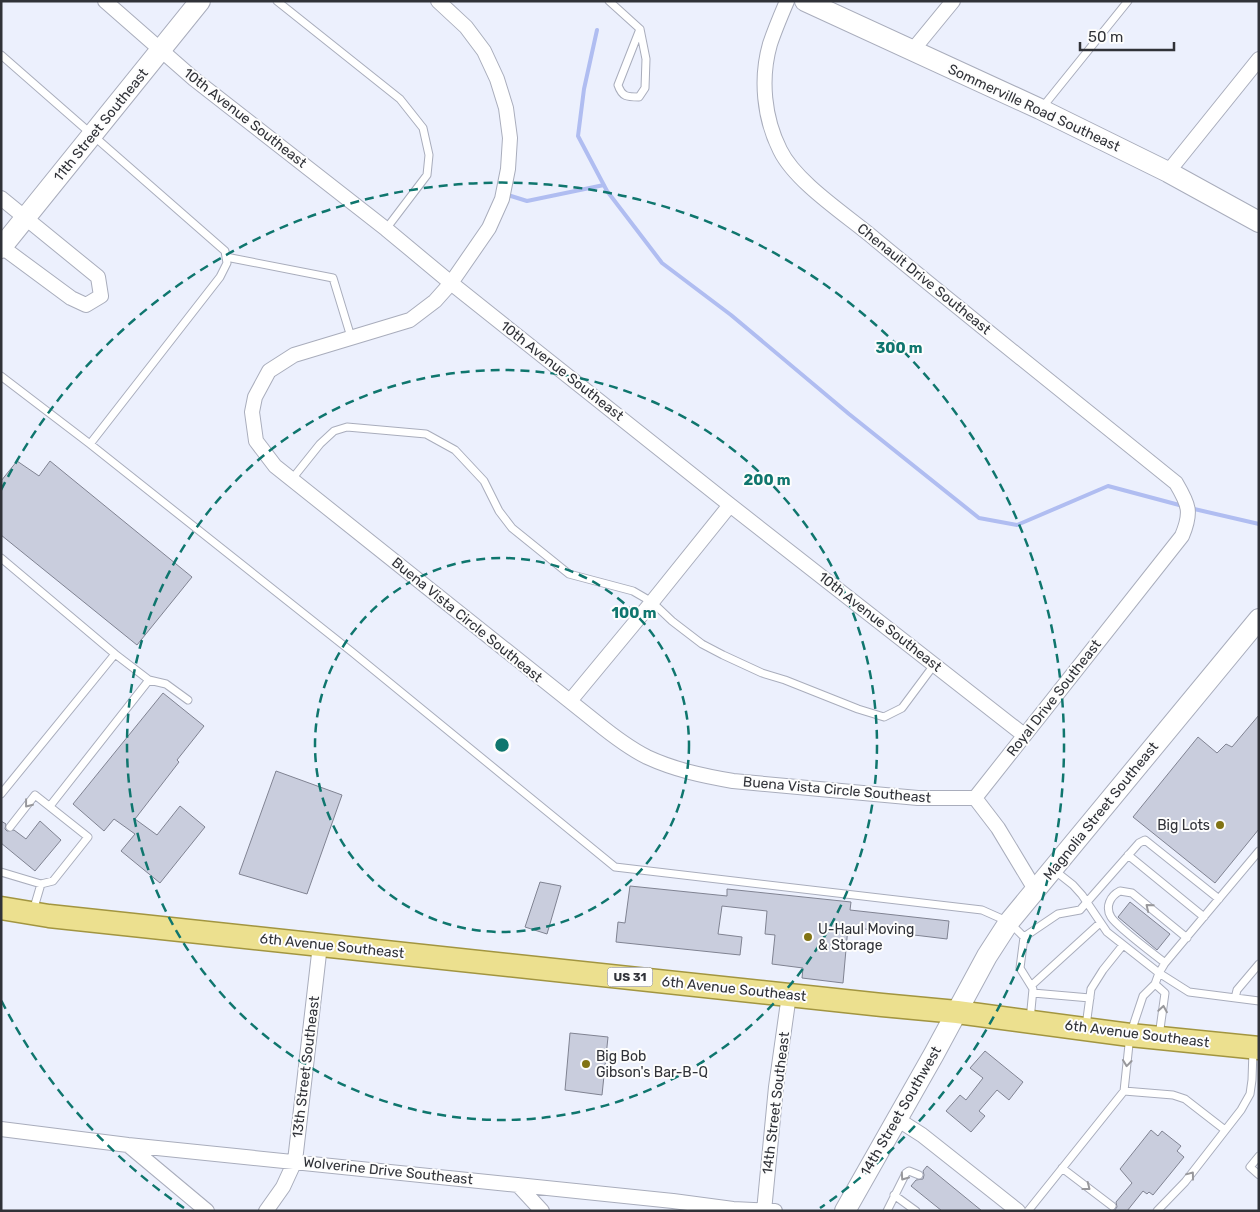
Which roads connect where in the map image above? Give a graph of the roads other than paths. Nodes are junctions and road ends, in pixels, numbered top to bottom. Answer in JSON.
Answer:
{"nodes":[{"id":1,"x":106,"y":1,"type":"edge"},
{"id":2,"x":200,"y":1,"type":"edge"},
{"id":3,"x":277,"y":1,"type":"edge"},
{"id":4,"x":438,"y":1,"type":"edge"},
{"id":5,"x":609,"y":1,"type":"edge"},
{"id":6,"x":787,"y":1,"type":"edge"},
{"id":7,"x":805,"y":1,"type":"edge"},
{"id":8,"x":953,"y":1,"type":"edge"},
{"id":9,"x":1128,"y":1,"type":"edge"},
{"id":10,"x":640,"y":29,"type":"junction"},
{"id":11,"x":161,"y":50,"type":"junction"},
{"id":12,"x":912,"y":51,"type":"junction"},
{"id":13,"x":1,"y":55,"type":"edge"},
{"id":14,"x":1259,"y":59,"type":"edge"},
{"id":15,"x":1040,"y":109,"type":"junction"},
{"id":16,"x":93,"y":134,"type":"junction"},
{"id":17,"x":1168,"y":172,"type":"junction"},
{"id":18,"x":1,"y":198,"type":"edge"},
{"id":19,"x":26,"y":218,"type":"junction"},
{"id":20,"x":1259,"y":222,"type":"edge"},
{"id":21,"x":386,"y":229,"type":"junction"},
{"id":22,"x":2,"y":247,"type":"edge"},
{"id":23,"x":226,"y":257,"type":"junction"},
{"id":24,"x":451,"y":283,"type":"junction"},
{"id":25,"x":351,"y":336,"type":"junction"},
{"id":26,"x":1,"y":376,"type":"edge"},
{"id":27,"x":90,"y":444,"type":"junction"},
{"id":28,"x":292,"y":479,"type":"junction"},
{"id":29,"x":730,"y":505,"type":"junction"},
{"id":30,"x":1188,"y":505,"type":"joint"},
{"id":31,"x":1,"y":558,"type":"edge"},
{"id":32,"x":652,"y":602,"type":"junction"},
{"id":33,"x":1259,"y":619,"type":"edge"},
{"id":34,"x":115,"y":654,"type":"junction"},
{"id":35,"x":934,"y":665,"type":"junction"},
{"id":36,"x":149,"y":680,"type":"junction"},
{"id":37,"x":188,"y":700,"type":"dead end"},
{"id":38,"x":570,"y":701,"type":"junction"},
{"id":39,"x":1024,"y":735,"type":"junction"},
{"id":40,"x":1,"y":794,"type":"edge"},
{"id":41,"x":975,"y":798,"type":"junction"},
{"id":42,"x":50,"y":806,"type":"junction"},
{"id":43,"x":10,"y":827,"type":"dead end"},
{"id":44,"x":1259,"y":851,"type":"edge"},
{"id":45,"x":1128,"y":855,"type":"junction"},
{"id":46,"x":1054,"y":869,"type":"junction"},
{"id":47,"x":1,"y":872,"type":"edge"},
{"id":48,"x":41,"y":884,"type":"junction"},
{"id":49,"x":1036,"y":891,"type":"junction"},
{"id":50,"x":1218,"y":899,"type":"junction"},
{"id":51,"x":1088,"y":903,"type":"junction"},
{"id":52,"x":1,"y":908,"type":"edge"},
{"id":53,"x":32,"y":913,"type":"junction"},
{"id":54,"x":1204,"y":917,"type":"junction"},
{"id":55,"x":1009,"y":922,"type":"junction"},
{"id":56,"x":1100,"y":923,"type":"junction"},
{"id":57,"x":1024,"y":937,"type":"junction"},
{"id":58,"x":1187,"y":938,"type":"junction"},
{"id":59,"x":320,"y":945,"type":"junction"},
{"id":60,"x":1123,"y":945,"type":"junction"},
{"id":61,"x":1165,"y":964,"type":"junction"},
{"id":62,"x":1259,"y":964,"type":"edge"},
{"id":63,"x":1159,"y":973,"type":"junction"},
{"id":64,"x":1155,"y":984,"type":"junction"},
{"id":65,"x":1033,"y":989,"type":"junction"},
{"id":66,"x":790,"y":995,"type":"junction"},
{"id":67,"x":1090,"y":998,"type":"junction"},
{"id":68,"x":1235,"y":998,"type":"junction"},
{"id":69,"x":1259,"y":1000,"type":"edge"},
{"id":70,"x":957,"y":1012,"type":"junction"},
{"id":71,"x":1030,"y":1021,"type":"junction"},
{"id":72,"x":1086,"y":1029,"type":"junction"},
{"id":73,"x":1130,"y":1035,"type":"junction"},
{"id":74,"x":1159,"y":1038,"type":"junction"},
{"id":75,"x":1256,"y":1048,"type":"edge"},
{"id":76,"x":1124,"y":1091,"type":"junction"},
{"id":77,"x":897,"y":1119,"type":"junction"},
{"id":78,"x":1,"y":1129,"type":"edge"},
{"id":79,"x":1225,"y":1130,"type":"junction"},
{"id":80,"x":128,"y":1145,"type":"junction"},
{"id":81,"x":1259,"y":1156,"type":"edge"},
{"id":82,"x":295,"y":1161,"type":"junction"},
{"id":83,"x":1062,"y":1168,"type":"junction"},
{"id":84,"x":1259,"y":1174,"type":"edge"},
{"id":85,"x":920,"y":1175,"type":"dead end"},
{"id":86,"x":518,"y":1185,"type":"junction"},
{"id":87,"x":894,"y":1195,"type":"junction"},
{"id":88,"x":1112,"y":1206,"type":"dead end"},
{"id":89,"x":768,"y":1210,"type":"edge"},
{"id":90,"x":207,"y":1211,"type":"edge"},
{"id":91,"x":266,"y":1211,"type":"edge"},
{"id":92,"x":542,"y":1211,"type":"edge"},
{"id":93,"x":844,"y":1211,"type":"edge"},
{"id":94,"x":887,"y":1211,"type":"edge"},
{"id":95,"x":916,"y":1211,"type":"edge"},
{"id":96,"x":1018,"y":1211,"type":"edge"},
{"id":97,"x":1028,"y":1211,"type":"edge"},
{"id":98,"x":1157,"y":1211,"type":"edge"}],
"edges":[{"from":1,"to":11,"type":"street","name":"10th Avenue Southeast"},
{"from":2,"to":11,"type":"street","name":"11th Street Southeast"},
{"from":3,"to":21,"type":"lane"},
{"from":4,"to":24,"type":"street","name":"Buena Vista Circle Southeast"},
{"from":5,"to":10,"type":"lane"},
{"from":6,"to":30,"type":"street","name":"Chenault Drive Southeast"},
{"from":7,"to":12,"type":"street","name":"Sommerville Road Southeast"},
{"from":8,"to":12,"type":"street"},
{"from":9,"to":15,"type":"lane"},
{"from":10,"to":10,"type":"lane"},
{"from":11,"to":16,"type":"street","name":"11th Street Southeast"},
{"from":11,"to":21,"type":"street","name":"10th Avenue Southeast"},
{"from":12,"to":15,"type":"street","name":"Sommerville Road Southeast"},
{"from":13,"to":16,"type":"lane"},
{"from":14,"to":17,"type":"street"},
{"from":15,"to":17,"type":"street","name":"Sommerville Road Southeast"},
{"from":16,"to":19,"type":"street","name":"11th Street Southeast"},
{"from":16,"to":23,"type":"lane"},
{"from":17,"to":20,"type":"street","name":"Sommerville Road Southeast"},
{"from":18,"to":19,"type":"street"},
{"from":19,"to":22,"type":"street","name":"11th Street Southeast"},
{"from":19,"to":22,"type":"street"},
{"from":21,"to":24,"type":"street","name":"10th Avenue Southeast"},
{"from":23,"to":25,"type":"lane"},
{"from":23,"to":27,"type":"lane"},
{"from":24,"to":25,"type":"street","name":"Buena Vista Circle Southeast"},
{"from":24,"to":29,"type":"street","name":"10th Avenue Southeast"},
{"from":25,"to":28,"type":"street","name":"Buena Vista Circle Southeast"},
{"from":26,"to":27,"type":"lane"},
{"from":27,"to":55,"type":"lane"},
{"from":28,"to":32,"type":"lane"},
{"from":28,"to":38,"type":"street","name":"Buena Vista Circle Southeast"},
{"from":29,"to":32,"type":"street"},
{"from":29,"to":35,"type":"street","name":"10th Avenue Southeast"},
{"from":30,"to":39,"type":"street","name":"Royal Drive Southeast"},
{"from":31,"to":34,"type":"lane"},
{"from":32,"to":35,"type":"lane"},
{"from":32,"to":38,"type":"street"},
{"from":33,"to":46,"type":"street","name":"Magnolia Street Southeast"},
{"from":34,"to":36,"type":"lane"},
{"from":34,"to":40,"type":"lane"},
{"from":35,"to":39,"type":"street","name":"10th Avenue Southeast"},
{"from":36,"to":37,"type":"lane"},
{"from":36,"to":42,"type":"lane"},
{"from":38,"to":41,"type":"street","name":"Buena Vista Circle Southeast"},
{"from":39,"to":41,"type":"street","name":"Royal Drive Southeast"},
{"from":41,"to":49,"type":"street"},
{"from":42,"to":43,"type":"lane","one_way":true},
{"from":42,"to":48,"type":"lane"},
{"from":44,"to":50,"type":"lane"},
{"from":45,"to":50,"type":"lane"},
{"from":45,"to":51,"type":"lane"},
{"from":45,"to":54,"type":"lane"},
{"from":46,"to":49,"type":"street","name":"Magnolia Street Southeast"},
{"from":46,"to":51,"type":"lane"},
{"from":47,"to":48,"type":"lane"},
{"from":48,"to":53,"type":"lane"},
{"from":49,"to":55,"type":"street","name":"Magnolia Street Southeast"},
{"from":50,"to":54,"type":"lane"},
{"from":51,"to":56,"type":"lane"},
{"from":51,"to":57,"type":"lane"},
{"from":52,"to":53,"type":"main road","name":"6th Avenue Southeast","number":"US 31"},
{"from":53,"to":59,"type":"main road","name":"6th Avenue Southeast","number":"US 31"},
{"from":54,"to":58,"type":"lane"},
{"from":55,"to":57,"type":"lane"},
{"from":55,"to":70,"type":"street","name":"Magnolia Street Southeast"},
{"from":56,"to":60,"type":"lane"},
{"from":56,"to":65,"type":"lane"},
{"from":57,"to":65,"type":"lane"},
{"from":58,"to":61,"type":"lane"},
{"from":58,"to":61,"type":"lane","one_way":true},
{"from":59,"to":66,"type":"main road","name":"6th Avenue Southeast","number":"US 31"},
{"from":59,"to":82,"type":"street","name":"13th Street Southeast"},
{"from":60,"to":63,"type":"lane"},
{"from":60,"to":67,"type":"lane"},
{"from":61,"to":63,"type":"lane"},
{"from":62,"to":68,"type":"lane"},
{"from":63,"to":64,"type":"lane"},
{"from":63,"to":68,"type":"lane"},
{"from":64,"to":73,"type":"lane"},
{"from":74,"to":64,"type":"lane","one_way":true},
{"from":65,"to":67,"type":"lane"},
{"from":65,"to":71,"type":"lane"},
{"from":66,"to":70,"type":"main road","name":"6th Avenue Southeast","number":"US 31"},
{"from":66,"to":89,"type":"street","name":"14th Street Southeast"},
{"from":67,"to":72,"type":"lane"},
{"from":68,"to":69,"type":"lane"},
{"from":70,"to":71,"type":"main road","name":"6th Avenue Southeast","number":"US 31"},
{"from":70,"to":77,"type":"street","name":"14th Street Southwest"},
{"from":71,"to":72,"type":"main road","name":"6th Avenue Southeast","number":"US 31"},
{"from":72,"to":73,"type":"main road","name":"6th Avenue Southeast","number":"US 31"},
{"from":73,"to":74,"type":"main road","name":"6th Avenue Southeast","number":"US 31"},
{"from":73,"to":76,"type":"lane","one_way":true},
{"from":74,"to":75,"type":"main road","name":"6th Avenue Southeast","number":"US 31"},
{"from":75,"to":79,"type":"lane"},
{"from":76,"to":79,"type":"lane"},
{"from":76,"to":83,"type":"lane"},
{"from":77,"to":93,"type":"street","name":"14th Street Southwest"},
{"from":77,"to":96,"type":"street"},
{"from":78,"to":80,"type":"street","name":"Wolverine Drive Southeast"},
{"from":98,"to":79,"type":"lane","one_way":true},
{"from":80,"to":82,"type":"street","name":"Wolverine Drive Southeast"},
{"from":80,"to":90,"type":"street"},
{"from":81,"to":84,"type":"lane"},
{"from":82,"to":86,"type":"street","name":"Wolverine Drive Southeast"},
{"from":82,"to":91,"type":"street","name":"13th Street Southeast"},
{"from":83,"to":88,"type":"lane","one_way":true},
{"from":83,"to":97,"type":"lane"},
{"from":85,"to":87,"type":"lane","one_way":true},
{"from":86,"to":89,"type":"street","name":"Wolverine Drive Southeast"},
{"from":86,"to":92,"type":"street"},
{"from":87,"to":94,"type":"lane"},
{"from":87,"to":95,"type":"lane"}]}
